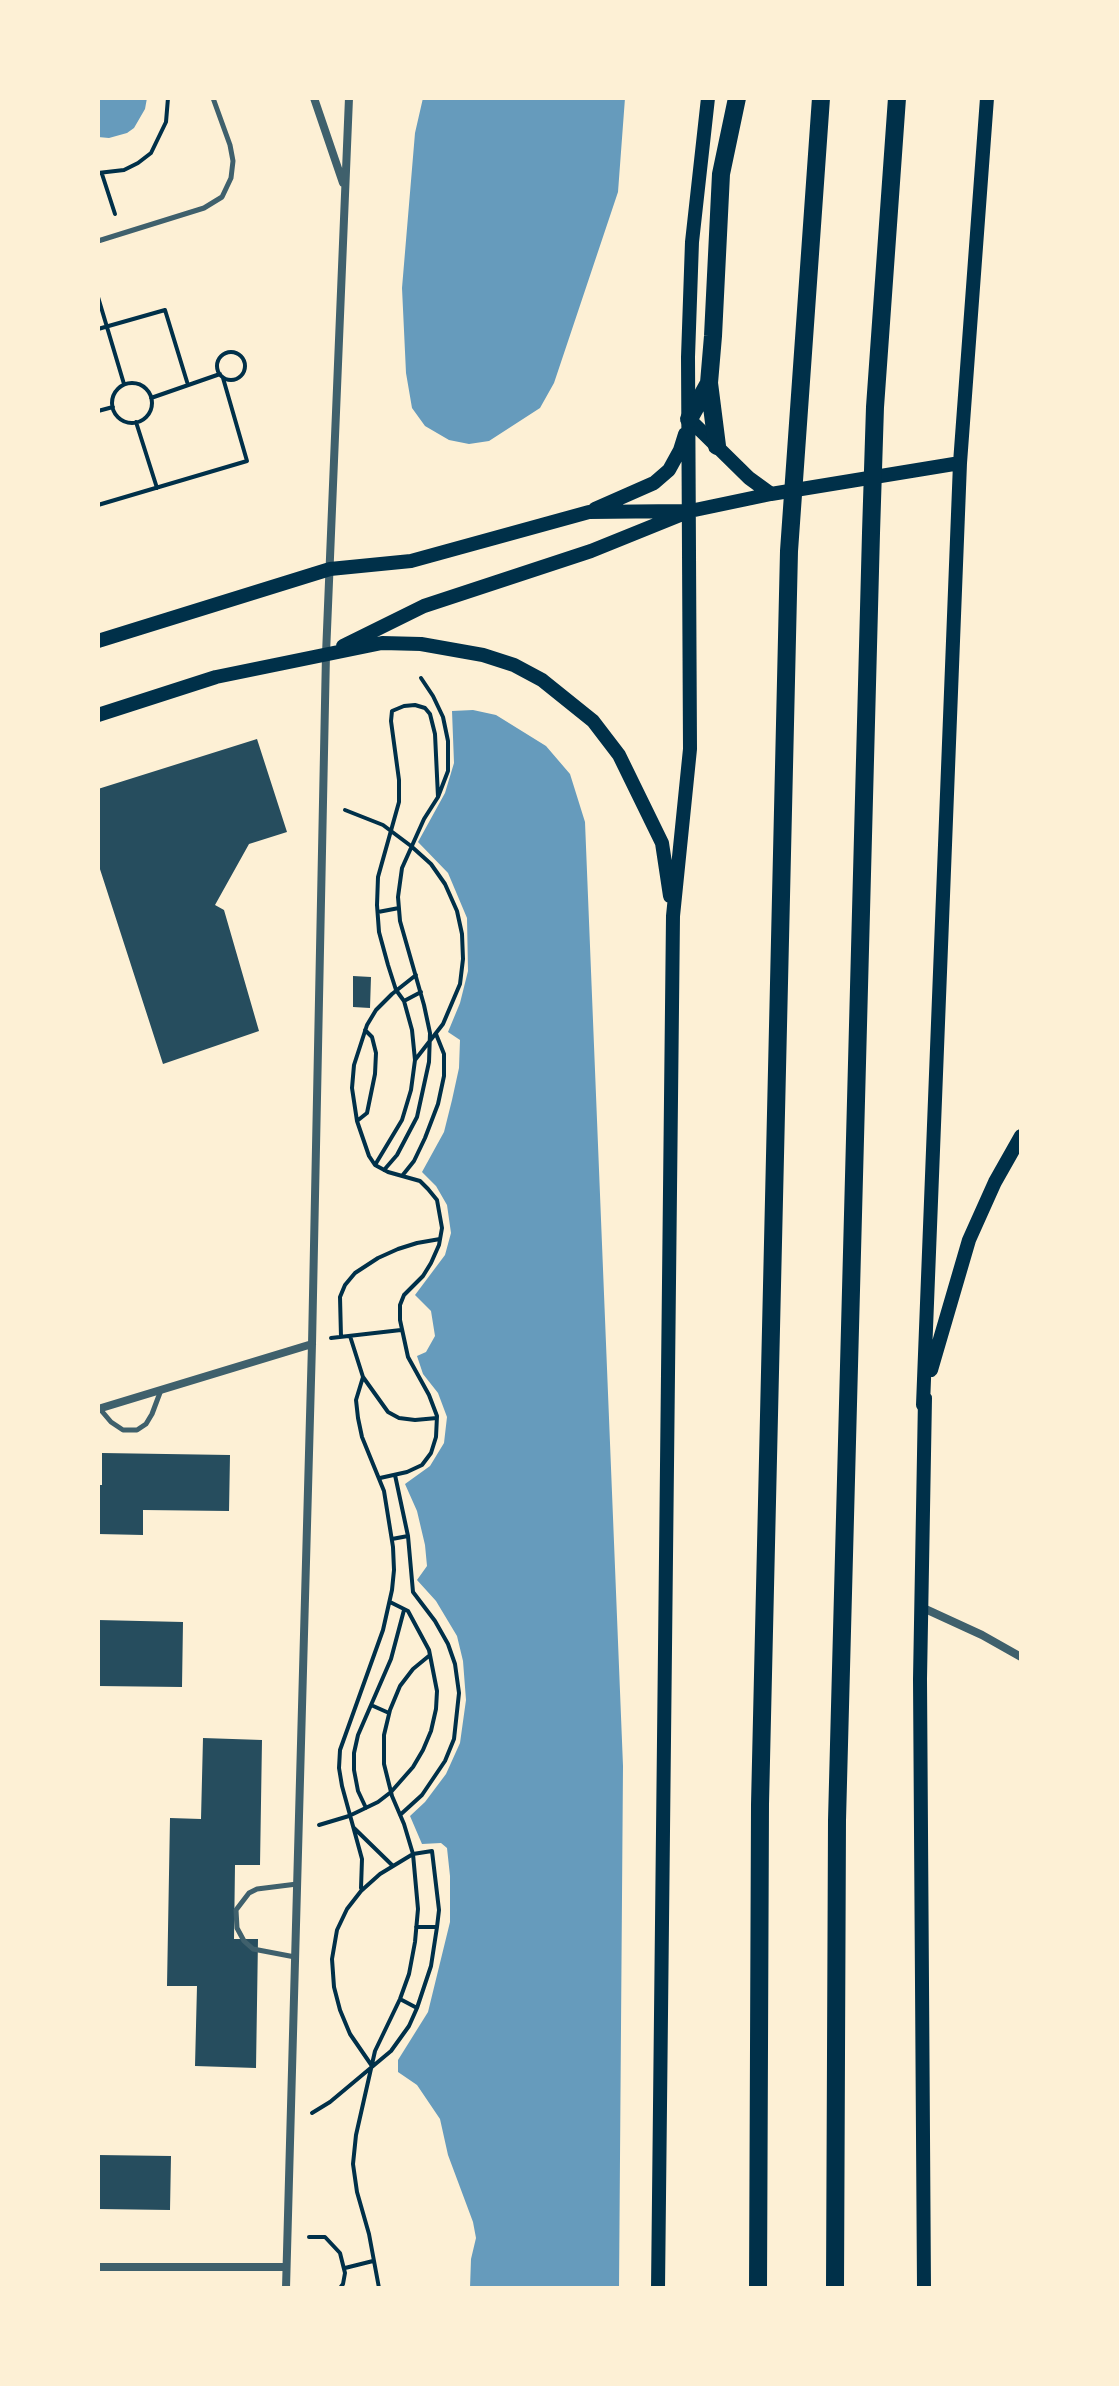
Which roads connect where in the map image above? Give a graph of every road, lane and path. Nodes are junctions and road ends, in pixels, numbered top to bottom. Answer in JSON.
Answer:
{"nodes":[{"id":1,"x":168,"y":98,"type":"edge"},
{"id":2,"x":213,"y":98,"type":"edge"},
{"id":3,"x":314,"y":98,"type":"edge"},
{"id":4,"x":349,"y":98,"type":"edge"},
{"id":5,"x":708,"y":98,"type":"edge"},
{"id":6,"x":737,"y":98,"type":"edge"},
{"id":7,"x":821,"y":98,"type":"edge"},
{"id":8,"x":897,"y":98,"type":"edge"},
{"id":9,"x":987,"y":98,"type":"edge"},
{"id":10,"x":100,"y":173,"type":"edge"},
{"id":11,"x":345,"y":192,"type":"junction"},
{"id":12,"x":115,"y":214,"type":"dead end"},
{"id":13,"x":98,"y":241,"type":"edge"},
{"id":14,"x":98,"y":297,"type":"edge"},
{"id":15,"x":107,"y":326,"type":"junction"},
{"id":16,"x":98,"y":329,"type":"edge"},
{"id":17,"x":222,"y":376,"type":"junction"},
{"id":18,"x":709,"y":383,"type":"junction"},
{"id":19,"x":124,"y":384,"type":"junction"},
{"id":20,"x":188,"y":385,"type":"junction"},
{"id":21,"x":151,"y":398,"type":"junction"},
{"id":22,"x":113,"y":407,"type":"junction"},
{"id":23,"x":98,"y":411,"type":"edge"},
{"id":24,"x":689,"y":419,"type":"junction"},
{"id":25,"x":136,"y":422,"type":"junction"},
{"id":26,"x":717,"y":446,"type":"junction"},
{"id":27,"x":960,"y":463,"type":"junction"},
{"id":28,"x":157,"y":488,"type":"junction"},
{"id":29,"x":771,"y":494,"type":"junction"},
{"id":30,"x":98,"y":505,"type":"edge"},
{"id":31,"x":690,"y":511,"type":"junction"},
{"id":32,"x":589,"y":512,"type":"junction"},
{"id":33,"x":330,"y":569,"type":"junction"},
{"id":34,"x":98,"y":641,"type":"edge"},
{"id":35,"x":326,"y":654,"type":"junction"},
{"id":36,"x":421,"y":678,"type":"dead end"},
{"id":37,"x":98,"y":715,"type":"edge"},
{"id":38,"x":438,"y":797,"type":"junction"},
{"id":39,"x":345,"y":810,"type":"dead end"},
{"id":40,"x":391,"y":830,"type":"junction"},
{"id":41,"x":411,"y":846,"type":"junction"},
{"id":42,"x":399,"y":908,"type":"junction"},
{"id":43,"x":378,"y":912,"type":"junction"},
{"id":44,"x":673,"y":916,"type":"junction"},
{"id":45,"x":416,"y":975,"type":"junction"},
{"id":46,"x":396,"y":990,"type":"junction"},
{"id":47,"x":421,"y":992,"type":"junction"},
{"id":48,"x":404,"y":1001,"type":"junction"},
{"id":49,"x":365,"y":1030,"type":"junction"},
{"id":50,"x":436,"y":1034,"type":"junction"},
{"id":51,"x":430,"y":1043,"type":"junction"},
{"id":52,"x":415,"y":1060,"type":"junction"},
{"id":53,"x":357,"y":1121,"type":"junction"},
{"id":54,"x":1021,"y":1136,"type":"edge"},
{"id":55,"x":375,"y":1165,"type":"junction"},
{"id":56,"x":384,"y":1170,"type":"junction"},
{"id":57,"x":402,"y":1176,"type":"junction"},
{"id":58,"x":440,"y":1239,"type":"junction"},
{"id":59,"x":401,"y":1330,"type":"junction"},
{"id":60,"x":350,"y":1336,"type":"junction"},
{"id":61,"x":341,"y":1337,"type":"junction"},
{"id":62,"x":331,"y":1338,"type":"dead end"},
{"id":63,"x":312,"y":1344,"type":"junction"},
{"id":64,"x":363,"y":1377,"type":"junction"},
{"id":65,"x":161,"y":1390,"type":"junction"},
{"id":66,"x":923,"y":1405,"type":"junction"},
{"id":67,"x":98,"y":1409,"type":"edge"},
{"id":68,"x":437,"y":1418,"type":"junction"},
{"id":69,"x":395,"y":1475,"type":"junction"},
{"id":70,"x":380,"y":1478,"type":"junction"},
{"id":71,"x":408,"y":1536,"type":"junction"},
{"id":72,"x":392,"y":1539,"type":"junction"},
{"id":73,"x":390,"y":1602,"type":"junction"},
{"id":74,"x":921,"y":1607,"type":"junction"},
{"id":75,"x":404,"y":1609,"type":"junction"},
{"id":76,"x":430,"y":1655,"type":"junction"},
{"id":77,"x":1021,"y":1657,"type":"edge"},
{"id":78,"x":371,"y":1705,"type":"junction"},
{"id":79,"x":389,"y":1713,"type":"junction"},
{"id":80,"x":391,"y":1792,"type":"junction"},
{"id":81,"x":366,"y":1808,"type":"junction"},
{"id":82,"x":400,"y":1815,"type":"junction"},
{"id":83,"x":349,"y":1816,"type":"junction"},
{"id":84,"x":319,"y":1825,"type":"dead end"},
{"id":85,"x":354,"y":1828,"type":"junction"},
{"id":86,"x":413,"y":1854,"type":"junction"},
{"id":87,"x":393,"y":1866,"type":"junction"},
{"id":88,"x":297,"y":1884,"type":"junction"},
{"id":89,"x":361,"y":1891,"type":"junction"},
{"id":90,"x":416,"y":1927,"type":"junction"},
{"id":91,"x":437,"y":1927,"type":"junction"},
{"id":92,"x":295,"y":1957,"type":"junction"},
{"id":93,"x":400,"y":1999,"type":"junction"},
{"id":94,"x":417,"y":2008,"type":"junction"},
{"id":95,"x":372,"y":2066,"type":"junction"},
{"id":96,"x":312,"y":2113,"type":"dead end"},
{"id":97,"x":309,"y":2237,"type":"dead end"},
{"id":98,"x":374,"y":2261,"type":"junction"},
{"id":99,"x":98,"y":2267,"type":"edge"},
{"id":100,"x":286,"y":2267,"type":"junction"},
{"id":101,"x":345,"y":2268,"type":"junction"},
{"id":102,"x":286,"y":2288,"type":"edge"},
{"id":103,"x":340,"y":2288,"type":"edge"},
{"id":104,"x":379,"y":2288,"type":"edge"},
{"id":105,"x":658,"y":2288,"type":"edge"},
{"id":106,"x":758,"y":2288,"type":"edge"},
{"id":107,"x":835,"y":2288,"type":"edge"},
{"id":108,"x":924,"y":2288,"type":"edge"}],
"edges":[{"from":1,"to":10,"type":"path"},
{"from":2,"to":13,"type":"lane"},
{"from":3,"to":11,"type":"street"},
{"from":4,"to":11,"type":"street"},
{"from":5,"to":24,"type":"main road"},
{"from":6,"to":18,"type":"highway"},
{"from":7,"to":106,"type":"highway"},
{"from":8,"to":107,"type":"highway"},
{"from":9,"to":27,"type":"main road"},
{"from":10,"to":12,"type":"path"},
{"from":11,"to":33,"type":"street"},
{"from":14,"to":15,"type":"path"},
{"from":15,"to":16,"type":"path"},
{"from":15,"to":19,"type":"path"},
{"from":15,"to":20,"type":"path"},
{"from":17,"to":17,"type":"path"},
{"from":17,"to":20,"type":"path"},
{"from":17,"to":28,"type":"path"},
{"from":18,"to":24,"type":"highway"},
{"from":18,"to":26,"type":"highway"},
{"from":19,"to":21,"type":"path"},
{"from":19,"to":22,"type":"path"},
{"from":20,"to":21,"type":"path"},
{"from":21,"to":25,"type":"path"},
{"from":22,"to":23,"type":"path"},
{"from":22,"to":25,"type":"path"},
{"from":24,"to":26,"type":"main road"},
{"from":24,"to":31,"type":"main road"},
{"from":24,"to":32,"type":"main road"},
{"from":25,"to":28,"type":"path"},
{"from":26,"to":29,"type":"main road"},
{"from":27,"to":29,"type":"main road"},
{"from":27,"to":66,"type":"main road"},
{"from":28,"to":30,"type":"path"},
{"from":29,"to":31,"type":"main road"},
{"from":31,"to":32,"type":"main road"},
{"from":31,"to":35,"type":"main road"},
{"from":31,"to":44,"type":"main road"},
{"from":32,"to":33,"type":"main road"},
{"from":33,"to":34,"type":"main road"},
{"from":33,"to":35,"type":"street"},
{"from":35,"to":37,"type":"main road"},
{"from":35,"to":44,"type":"main road"},
{"from":35,"to":63,"type":"street"},
{"from":36,"to":38,"type":"path"},
{"from":38,"to":40,"type":"path"},
{"from":38,"to":41,"type":"path"},
{"from":39,"to":40,"type":"path"},
{"from":40,"to":41,"type":"path"},
{"from":40,"to":43,"type":"path"},
{"from":41,"to":42,"type":"path"},
{"from":41,"to":50,"type":"path"},
{"from":42,"to":43,"type":"path"},
{"from":42,"to":45,"type":"path"},
{"from":43,"to":46,"type":"path"},
{"from":44,"to":105,"type":"main road"},
{"from":45,"to":46,"type":"path"},
{"from":45,"to":47,"type":"path"},
{"from":46,"to":48,"type":"path"},
{"from":46,"to":49,"type":"path"},
{"from":47,"to":48,"type":"path"},
{"from":47,"to":51,"type":"path"},
{"from":48,"to":52,"type":"path"},
{"from":49,"to":53,"type":"path"},
{"from":49,"to":53,"type":"path"},
{"from":50,"to":51,"type":"path"},
{"from":50,"to":57,"type":"path"},
{"from":51,"to":52,"type":"path"},
{"from":51,"to":56,"type":"path"},
{"from":52,"to":55,"type":"path"},
{"from":53,"to":55,"type":"path"},
{"from":54,"to":66,"type":"main road"},
{"from":55,"to":56,"type":"path"},
{"from":56,"to":57,"type":"path"},
{"from":57,"to":58,"type":"path"},
{"from":58,"to":59,"type":"path"},
{"from":58,"to":61,"type":"path"},
{"from":59,"to":60,"type":"path"},
{"from":59,"to":68,"type":"path"},
{"from":60,"to":61,"type":"path"},
{"from":60,"to":64,"type":"path"},
{"from":61,"to":62,"type":"path"},
{"from":63,"to":65,"type":"street"},
{"from":63,"to":88,"type":"street"},
{"from":64,"to":68,"type":"path"},
{"from":64,"to":70,"type":"path"},
{"from":65,"to":67,"type":"street"},
{"from":65,"to":67,"type":"lane"},
{"from":66,"to":74,"type":"main road"},
{"from":68,"to":69,"type":"path"},
{"from":69,"to":70,"type":"path"},
{"from":69,"to":71,"type":"path"},
{"from":70,"to":72,"type":"path"},
{"from":71,"to":72,"type":"path"},
{"from":71,"to":82,"type":"path"},
{"from":72,"to":73,"type":"path"},
{"from":73,"to":75,"type":"path"},
{"from":73,"to":83,"type":"path"},
{"from":74,"to":77,"type":"street"},
{"from":74,"to":108,"type":"main road"},
{"from":75,"to":76,"type":"path"},
{"from":75,"to":78,"type":"path"},
{"from":76,"to":79,"type":"path"},
{"from":76,"to":80,"type":"path"},
{"from":78,"to":79,"type":"path"},
{"from":78,"to":81,"type":"path"},
{"from":79,"to":80,"type":"path"},
{"from":80,"to":81,"type":"path"},
{"from":80,"to":82,"type":"path"},
{"from":81,"to":83,"type":"path"},
{"from":82,"to":86,"type":"path"},
{"from":83,"to":84,"type":"path"},
{"from":83,"to":85,"type":"path"},
{"from":85,"to":87,"type":"path"},
{"from":85,"to":89,"type":"path"},
{"from":86,"to":87,"type":"path"},
{"from":86,"to":90,"type":"path"},
{"from":86,"to":91,"type":"path"},
{"from":87,"to":89,"type":"path"},
{"from":88,"to":92,"type":"street"},
{"from":88,"to":92,"type":"lane"},
{"from":89,"to":95,"type":"path"},
{"from":90,"to":91,"type":"path"},
{"from":90,"to":93,"type":"path"},
{"from":91,"to":94,"type":"path"},
{"from":92,"to":100,"type":"street"},
{"from":93,"to":94,"type":"path"},
{"from":93,"to":95,"type":"path"},
{"from":94,"to":95,"type":"path"},
{"from":95,"to":96,"type":"path"},
{"from":95,"to":98,"type":"path"},
{"from":97,"to":101,"type":"path"},
{"from":98,"to":101,"type":"path"},
{"from":98,"to":104,"type":"path"},
{"from":99,"to":100,"type":"street"},
{"from":100,"to":102,"type":"street"},
{"from":101,"to":103,"type":"path"}]}
